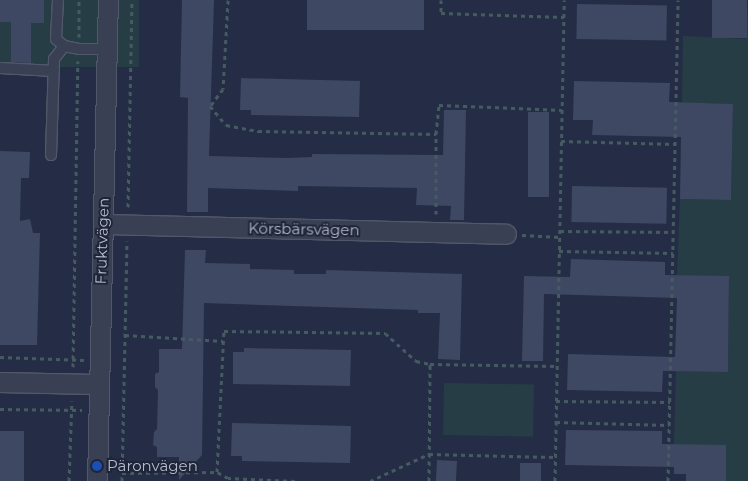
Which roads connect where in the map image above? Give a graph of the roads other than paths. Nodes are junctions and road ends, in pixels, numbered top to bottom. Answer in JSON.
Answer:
{"nodes":[{"id":1,"x":58,"y":0,"type":"edge"},
{"id":2,"x":108,"y":0,"type":"edge"},
{"id":3,"x":64,"y":46,"type":"junction"},
{"id":4,"x":107,"y":49,"type":"junction"},
{"id":5,"x":0,"y":68,"type":"edge"},
{"id":6,"x":54,"y":71,"type":"junction"},
{"id":7,"x":51,"y":155,"type":"dead end"},
{"id":8,"x":103,"y":224,"type":"junction"},
{"id":9,"x":506,"y":234,"type":"road end"},
{"id":10,"x":0,"y":382,"type":"edge"},
{"id":11,"x":98,"y":384,"type":"junction"},
{"id":12,"x":97,"y":481,"type":"edge"}],
"edges":[{"from":1,"to":3,"type":"lane"},
{"from":2,"to":4,"type":"street","name":"Fruktvägen"},
{"from":3,"to":4,"type":"lane"},
{"from":3,"to":6,"type":"lane"},
{"from":4,"to":8,"type":"street","name":"Fruktvägen"},
{"from":5,"to":6,"type":"lane"},
{"from":6,"to":7,"type":"lane"},
{"from":8,"to":9,"type":"street","name":"Körsbärsvägen"},
{"from":8,"to":11,"type":"street","name":"Fruktvägen"},
{"from":10,"to":11,"type":"street"},
{"from":11,"to":12,"type":"street","name":"Fruktvägen"}]}
